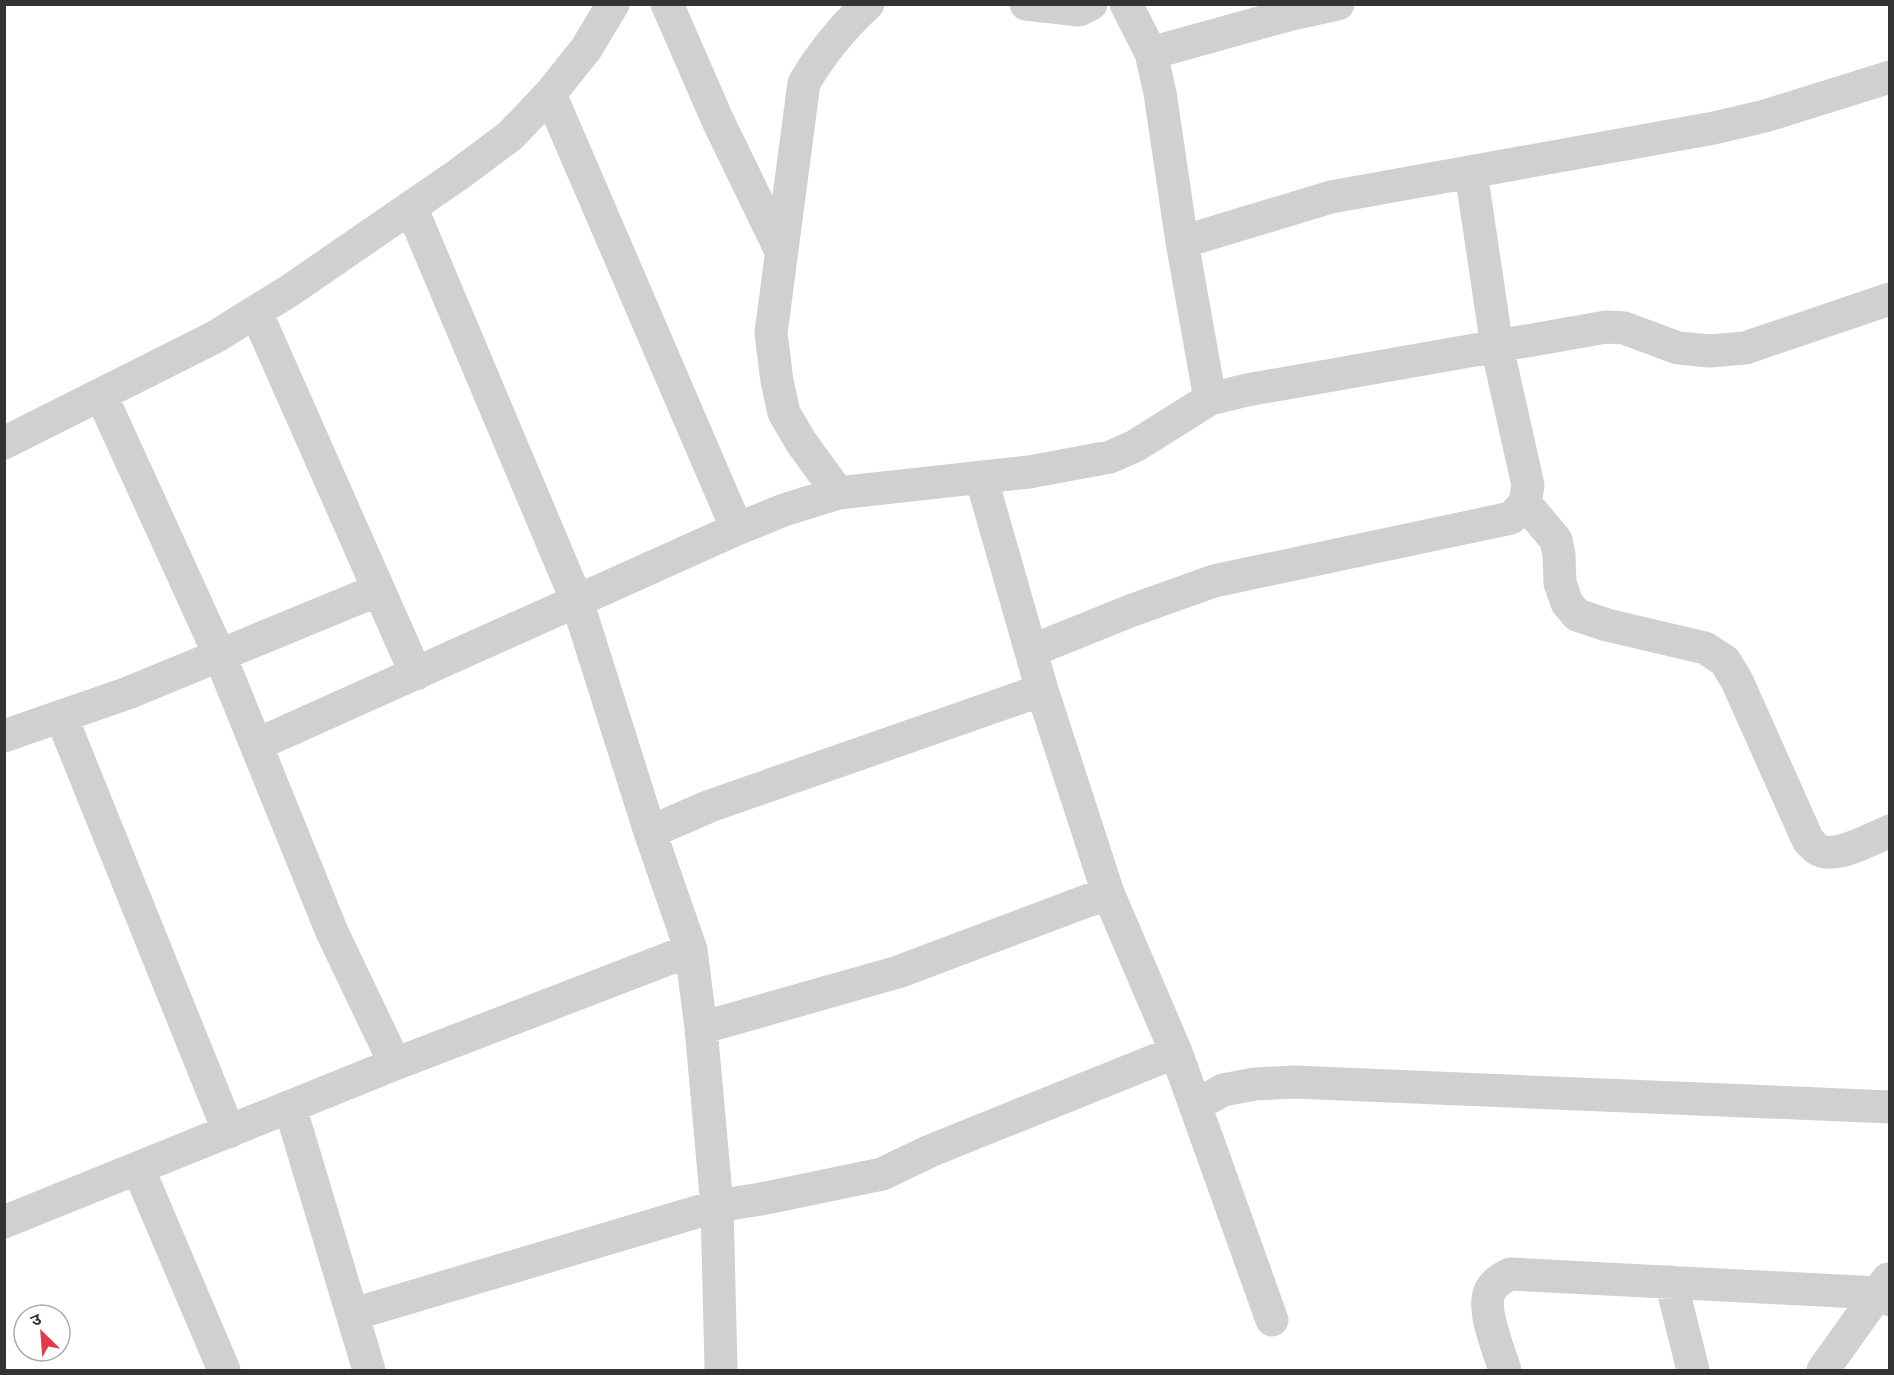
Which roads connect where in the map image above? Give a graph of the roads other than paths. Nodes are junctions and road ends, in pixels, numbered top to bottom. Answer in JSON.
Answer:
{"nodes":[{"id":1,"x":613,"y":4,"type":"edge"},
{"id":2,"x":667,"y":4,"type":"edge"},
{"id":3,"x":868,"y":4,"type":"edge"},
{"id":4,"x":1026,"y":4,"type":"edge"},
{"id":5,"x":1091,"y":4,"type":"edge"},
{"id":6,"x":1126,"y":4,"type":"edge"},
{"id":7,"x":1338,"y":4,"type":"edge"},
{"id":8,"x":1151,"y":53,"type":"junction"},
{"id":9,"x":1890,"y":77,"type":"edge"},
{"id":10,"x":550,"y":94,"type":"junction"},
{"id":11,"x":1471,"y":172,"type":"junction"},
{"id":12,"x":411,"y":207,"type":"junction"},
{"id":13,"x":1182,"y":242,"type":"junction"},
{"id":14,"x":782,"y":251,"type":"junction"},
{"id":15,"x":1890,"y":300,"type":"edge"},
{"id":16,"x":256,"y":312,"type":"junction"},
{"id":17,"x":1497,"y":347,"type":"junction"},
{"id":18,"x":101,"y":395,"type":"junction"},
{"id":19,"x":1210,"y":399,"type":"junction"},
{"id":20,"x":4,"y":443,"type":"edge"},
{"id":21,"x":981,"y":477,"type":"junction"},
{"id":22,"x":838,"y":493,"type":"junction"},
{"id":23,"x":1525,"y":503,"type":"junction"},
{"id":24,"x":737,"y":529,"type":"junction"},
{"id":25,"x":378,"y":590,"type":"junction"},
{"id":26,"x":577,"y":601,"type":"junction"},
{"id":27,"x":1031,"y":651,"type":"junction"},
{"id":28,"x":220,"y":656,"type":"junction"},
{"id":29,"x":416,"y":674,"type":"junction"},
{"id":30,"x":1042,"y":690,"type":"junction"},
{"id":31,"x":61,"y":716,"type":"junction"},
{"id":32,"x":4,"y":736,"type":"edge"},
{"id":33,"x":256,"y":745,"type":"junction"},
{"id":34,"x":1890,"y":831,"type":"edge"},
{"id":35,"x":650,"y":832,"type":"junction"},
{"id":36,"x":1108,"y":893,"type":"junction"},
{"id":37,"x":691,"y":950,"type":"junction"},
{"id":38,"x":701,"y":1028,"type":"junction"},
{"id":39,"x":1176,"y":1052,"type":"junction"},
{"id":40,"x":395,"y":1064,"type":"junction"},
{"id":41,"x":1195,"y":1106,"type":"junction"},
{"id":42,"x":290,"y":1107,"type":"junction"},
{"id":43,"x":1890,"y":1107,"type":"edge"},
{"id":44,"x":229,"y":1132,"type":"junction"},
{"id":45,"x":138,"y":1168,"type":"junction"},
{"id":46,"x":717,"y":1206,"type":"junction"},
{"id":47,"x":4,"y":1222,"type":"edge"},
{"id":48,"x":1671,"y":1282,"type":"junction"},
{"id":49,"x":1886,"y":1290,"type":"edge"},
{"id":50,"x":354,"y":1314,"type":"junction"},
{"id":51,"x":1272,"y":1320,"type":"dead end"},
{"id":52,"x":722,"y":1367,"type":"dead end"},
{"id":53,"x":224,"y":1371,"type":"edge"},
{"id":54,"x":369,"y":1371,"type":"edge"},
{"id":55,"x":1505,"y":1371,"type":"edge"},
{"id":56,"x":1693,"y":1371,"type":"edge"},
{"id":57,"x":1823,"y":1371,"type":"edge"}],
"edges":[{"from":1,"to":10,"type":"street"},
{"from":2,"to":14,"type":"street"},
{"from":3,"to":14,"type":"street"},
{"from":4,"to":5,"type":"street"},
{"from":6,"to":8,"type":"street"},
{"from":7,"to":8,"type":"street"},
{"from":8,"to":13,"type":"street"},
{"from":9,"to":11,"type":"street"},
{"from":10,"to":12,"type":"street"},
{"from":10,"to":24,"type":"street"},
{"from":11,"to":13,"type":"street"},
{"from":11,"to":17,"type":"street"},
{"from":12,"to":16,"type":"street"},
{"from":12,"to":26,"type":"street"},
{"from":13,"to":19,"type":"street"},
{"from":14,"to":22,"type":"street"},
{"from":15,"to":17,"type":"street"},
{"from":16,"to":18,"type":"street"},
{"from":16,"to":25,"type":"street"},
{"from":17,"to":19,"type":"street"},
{"from":17,"to":23,"type":"street"},
{"from":18,"to":20,"type":"street"},
{"from":18,"to":28,"type":"street"},
{"from":19,"to":21,"type":"street"},
{"from":21,"to":22,"type":"street"},
{"from":21,"to":27,"type":"street"},
{"from":22,"to":24,"type":"street"},
{"from":23,"to":27,"type":"street"},
{"from":23,"to":34,"type":"street"},
{"from":24,"to":26,"type":"street"},
{"from":25,"to":28,"type":"street"},
{"from":25,"to":29,"type":"street"},
{"from":26,"to":29,"type":"street"},
{"from":26,"to":35,"type":"street"},
{"from":27,"to":30,"type":"street"},
{"from":28,"to":31,"type":"street"},
{"from":28,"to":33,"type":"street"},
{"from":29,"to":33,"type":"street"},
{"from":30,"to":35,"type":"street"},
{"from":30,"to":36,"type":"street"},
{"from":31,"to":32,"type":"street"},
{"from":31,"to":44,"type":"street"},
{"from":33,"to":40,"type":"street"},
{"from":35,"to":37,"type":"street"},
{"from":36,"to":38,"type":"street"},
{"from":36,"to":39,"type":"street"},
{"from":37,"to":38,"type":"street"},
{"from":37,"to":40,"type":"street"},
{"from":38,"to":46,"type":"street"},
{"from":39,"to":41,"type":"street"},
{"from":39,"to":46,"type":"street"},
{"from":40,"to":42,"type":"street"},
{"from":41,"to":43,"type":"street"},
{"from":41,"to":51,"type":"street"},
{"from":42,"to":44,"type":"street"},
{"from":42,"to":50,"type":"street"},
{"from":44,"to":45,"type":"street"},
{"from":45,"to":47,"type":"street"},
{"from":45,"to":53,"type":"street"},
{"from":46,"to":50,"type":"street"},
{"from":46,"to":52,"type":"street"},
{"from":48,"to":49,"type":"street"},
{"from":48,"to":55,"type":"street"},
{"from":48,"to":56,"type":"street"},
{"from":49,"to":57,"type":"street"},
{"from":50,"to":54,"type":"street"}]}
